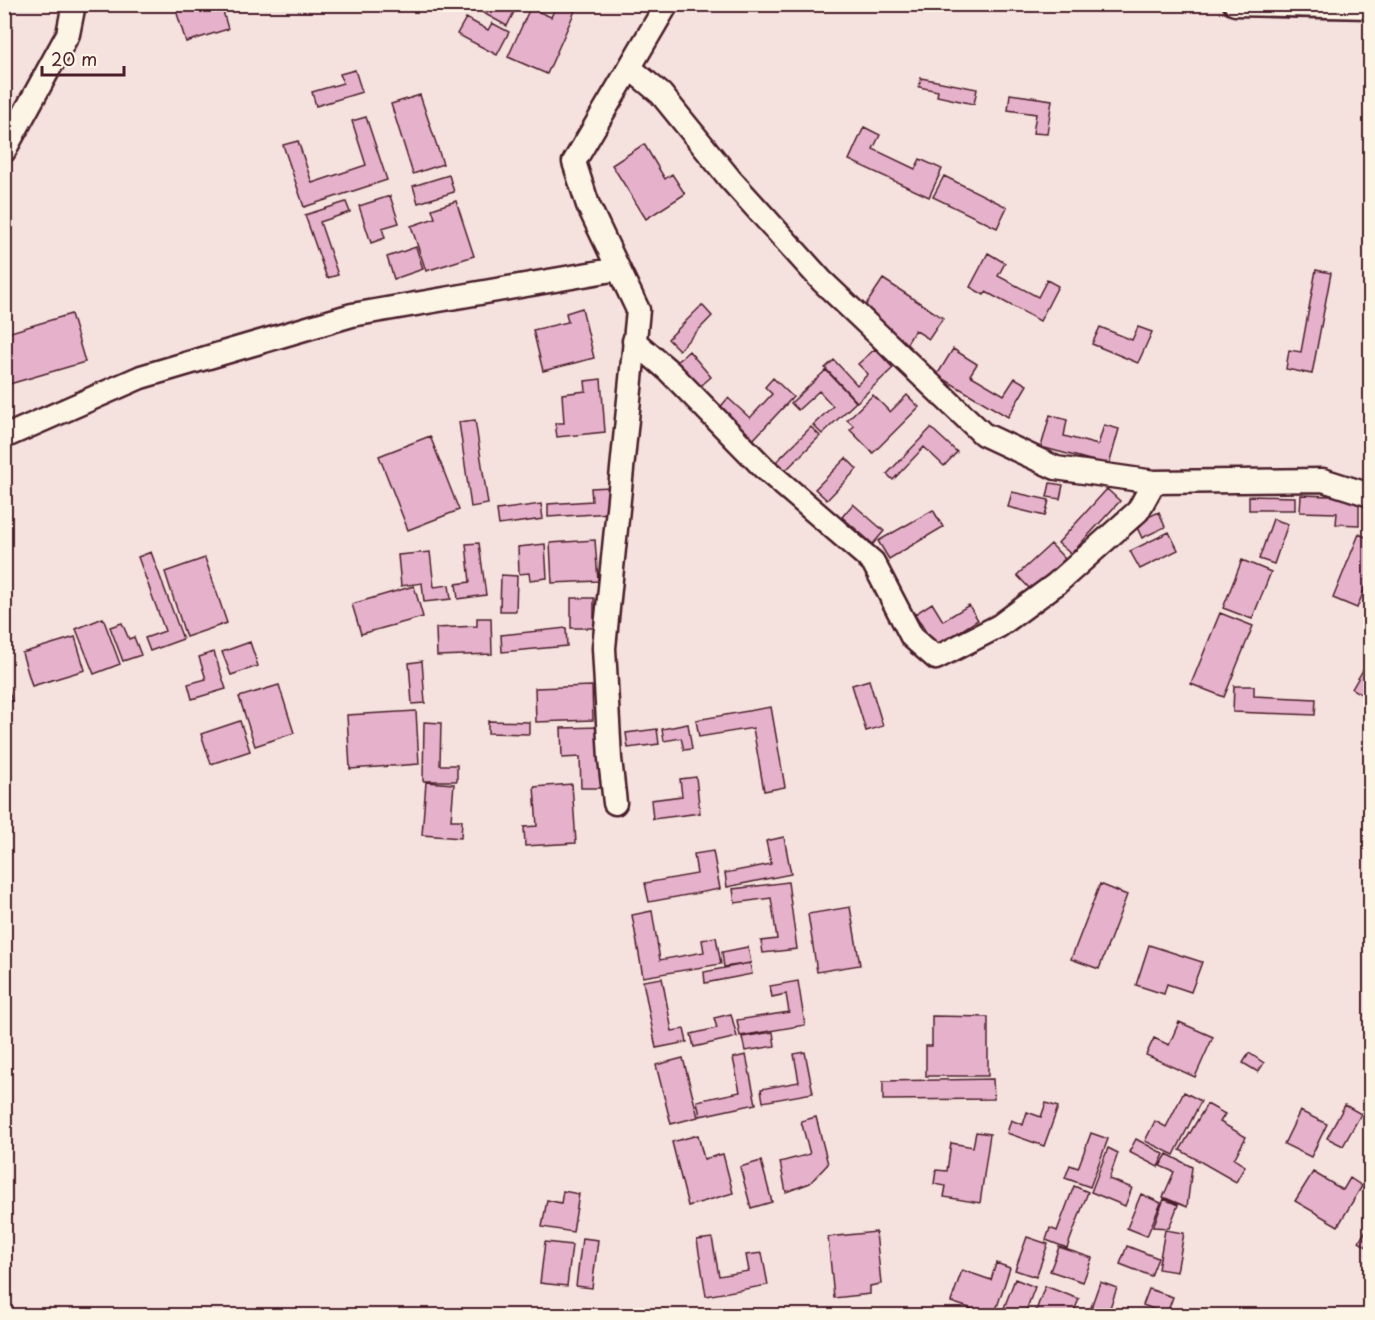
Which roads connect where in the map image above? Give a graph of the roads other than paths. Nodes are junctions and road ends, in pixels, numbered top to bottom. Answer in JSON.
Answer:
{"nodes":[{"id":1,"x":74,"y":4,"type":"edge"},
{"id":2,"x":667,"y":4,"type":"edge"},
{"id":3,"x":1235,"y":4,"type":"edge"},
{"id":4,"x":1371,"y":7,"type":"edge"},
{"id":5,"x":630,"y":68,"type":"junction"},
{"id":6,"x":4,"y":152,"type":"edge"},
{"id":7,"x":618,"y":269,"type":"junction"},
{"id":8,"x":634,"y":341,"type":"junction"},
{"id":9,"x":4,"y":437,"type":"edge"},
{"id":10,"x":1154,"y":482,"type":"junction"},
{"id":11,"x":1371,"y":495,"type":"edge"},
{"id":12,"x":615,"y":803,"type":"dead end"}],
"edges":[{"from":1,"to":6,"type":"street"},
{"from":2,"to":5,"type":"street"},
{"from":3,"to":4,"type":"street"},
{"from":5,"to":7,"type":"street"},
{"from":5,"to":10,"type":"street"},
{"from":7,"to":8,"type":"street"},
{"from":7,"to":9,"type":"street"},
{"from":8,"to":10,"type":"street"},
{"from":8,"to":12,"type":"street"},
{"from":10,"to":11,"type":"street"}]}
